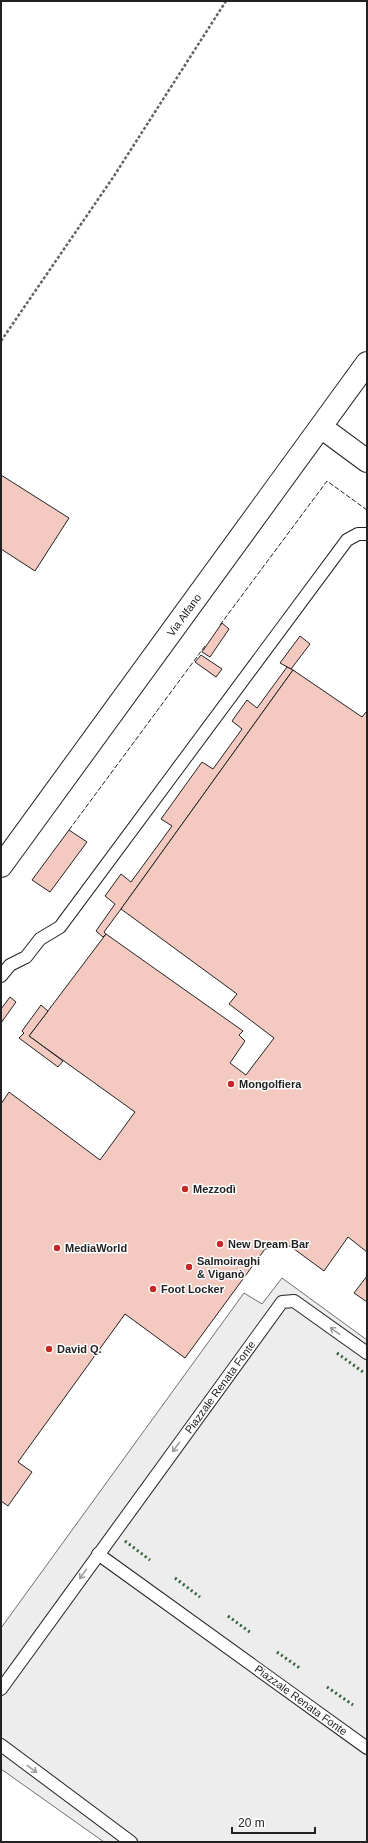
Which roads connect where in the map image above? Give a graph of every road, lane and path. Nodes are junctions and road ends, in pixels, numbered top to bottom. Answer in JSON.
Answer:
{"nodes":[{"id":1,"x":226,"y":1,"type":"edge"},
{"id":2,"x":1,"y":342,"type":"edge"},
{"id":3,"x":367,"y":363,"type":"edge"},
{"id":4,"x":321,"y":427,"type":"junction"},
{"id":5,"x":367,"y":461,"type":"edge"},
{"id":6,"x":367,"y":534,"type":"edge"},
{"id":7,"x":1,"y":866,"type":"edge"},
{"id":8,"x":1,"y":976,"type":"edge"},
{"id":9,"x":367,"y":1353,"type":"edge"},
{"id":10,"x":98,"y":1554,"type":"junction"},
{"id":11,"x":1,"y":1689,"type":"edge"},
{"id":12,"x":1,"y":1745,"type":"edge"},
{"id":13,"x":367,"y":1748,"type":"edge"},
{"id":14,"x":131,"y":1842,"type":"edge"}],
"edges":[{"from":1,"to":2,"type":"path"},
{"from":3,"to":4,"type":"street","name":"Via Alfano"},
{"from":4,"to":5,"type":"street"},
{"from":4,"to":7,"type":"street","name":"Via Alfano"},
{"from":6,"to":8,"type":"lane"},
{"from":9,"to":10,"type":"lane","name":"Piazzale Renata Fonte","one_way":true},
{"from":10,"to":11,"type":"lane","name":"Piazzale Renata Fonte","one_way":true},
{"from":10,"to":13,"type":"lane","name":"Piazzale Renata Fonte"},
{"from":12,"to":14,"type":"lane","one_way":true}]}
